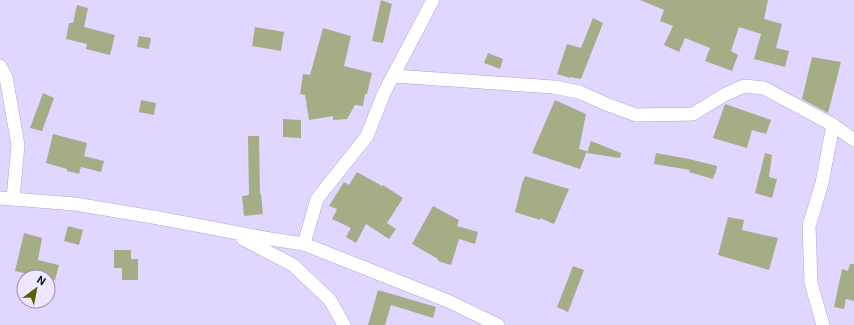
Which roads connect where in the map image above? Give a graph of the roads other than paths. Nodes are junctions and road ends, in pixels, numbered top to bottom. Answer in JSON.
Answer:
{"nodes":[{"id":1,"x":433,"y":0,"type":"edge"},
{"id":2,"x":0,"y":66,"type":"edge"},
{"id":3,"x":394,"y":76,"type":"junction"},
{"id":4,"x":833,"y":125,"type":"junction"},
{"id":5,"x":854,"y":140,"type":"edge"},
{"id":6,"x":6,"y":198,"type":"edge"},
{"id":7,"x":229,"y":232,"type":"junction"},
{"id":8,"x":304,"y":244,"type":"junction"},
{"id":9,"x":344,"y":325,"type":"edge"},
{"id":10,"x":498,"y":325,"type":"edge"},
{"id":11,"x":823,"y":325,"type":"edge"}],
"edges":[{"from":1,"to":3,"type":"street"},
{"from":2,"to":6,"type":"street"},
{"from":3,"to":4,"type":"street"},
{"from":3,"to":8,"type":"street"},
{"from":4,"to":5,"type":"street"},
{"from":4,"to":11,"type":"street"},
{"from":6,"to":7,"type":"street"},
{"from":7,"to":8,"type":"street"},
{"from":7,"to":9,"type":"street"},
{"from":8,"to":10,"type":"street"}]}
